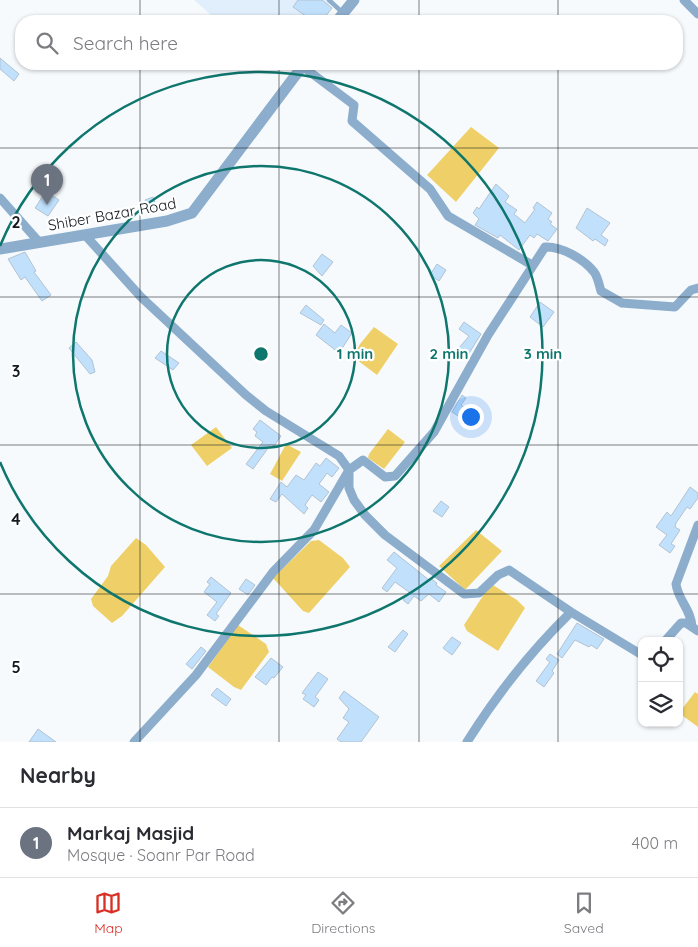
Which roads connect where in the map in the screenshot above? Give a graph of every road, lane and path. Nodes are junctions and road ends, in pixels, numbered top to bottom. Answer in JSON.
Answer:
{"nodes":[{"id":1,"x":329,"y":0,"type":"edge"},
{"id":2,"x":354,"y":0,"type":"edge"},
{"id":3,"x":684,"y":0,"type":"edge"},
{"id":4,"x":698,"y":14,"type":"edge"},
{"id":5,"x":339,"y":15,"type":"edge"},
{"id":6,"x":342,"y":15,"type":"edge"},
{"id":7,"x":299,"y":70,"type":"edge"},
{"id":8,"x":309,"y":70,"type":"edge"},
{"id":9,"x":0,"y":198,"type":"edge"},
{"id":10,"x":85,"y":235,"type":"junction"},
{"id":11,"x":39,"y":242,"type":"junction"},
{"id":12,"x":0,"y":249,"type":"edge"},
{"id":13,"x":532,"y":265,"type":"junction"},
{"id":14,"x":698,"y":288,"type":"edge"},
{"id":15,"x":349,"y":470,"type":"junction"},
{"id":16,"x":698,"y":525,"type":"edge"},
{"id":17,"x":571,"y":612,"type":"junction"},
{"id":18,"x":695,"y":629,"type":"edge"},
{"id":19,"x":669,"y":637,"type":"edge"},
{"id":20,"x":638,"y":653,"type":"edge"},
{"id":21,"x":134,"y":742,"type":"edge"},
{"id":22,"x":467,"y":742,"type":"edge"}],
"edges":[{"from":1,"to":5,"type":"lane"},
{"from":2,"to":6,"type":"street"},
{"from":3,"to":4,"type":"street"},
{"from":7,"to":10,"type":"street","name":"Shiber Bazar Road"},
{"from":8,"to":13,"type":"street"},
{"from":9,"to":11,"type":"street"},
{"from":10,"to":11,"type":"street","name":"Shiber Bazar Road"},
{"from":10,"to":15,"type":"street"},
{"from":11,"to":12,"type":"street","name":"Shiber Bazar Road"},
{"from":13,"to":14,"type":"street"},
{"from":13,"to":15,"type":"street"},
{"from":15,"to":17,"type":"street"},
{"from":15,"to":21,"type":"street"},
{"from":16,"to":18,"type":"street"},
{"from":17,"to":20,"type":"street"},
{"from":17,"to":22,"type":"street"},
{"from":18,"to":19,"type":"street"}]}
